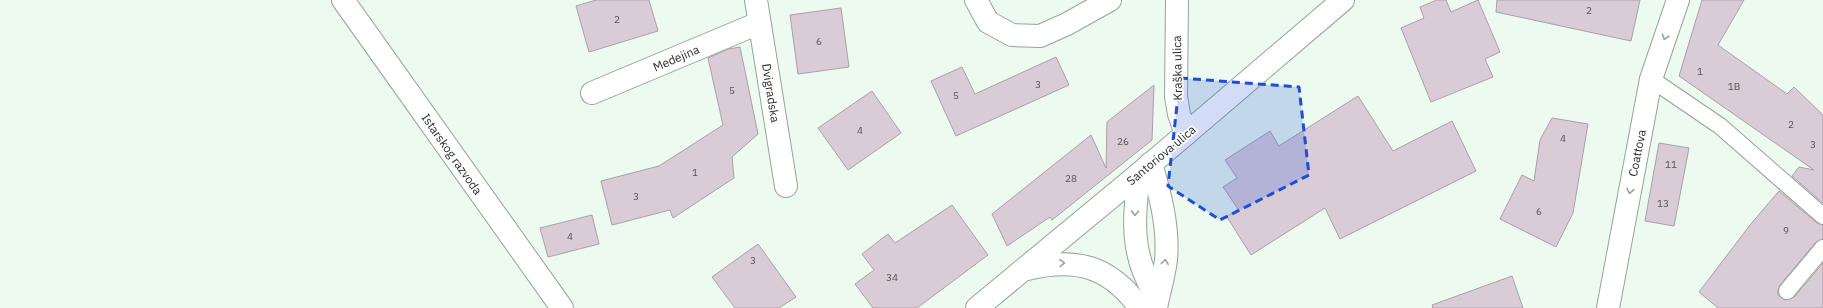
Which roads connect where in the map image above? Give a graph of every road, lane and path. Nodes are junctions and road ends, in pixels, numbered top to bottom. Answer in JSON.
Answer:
{"nodes":[{"id":1,"x":343,"y":0,"type":"edge"},
{"id":2,"x":756,"y":0,"type":"edge"},
{"id":3,"x":976,"y":0,"type":"edge"},
{"id":4,"x":1110,"y":0,"type":"edge"},
{"id":5,"x":1177,"y":0,"type":"edge"},
{"id":6,"x":1343,"y":0,"type":"edge"},
{"id":7,"x":1678,"y":0,"type":"edge"},
{"id":8,"x":759,"y":22,"type":"junction"},
{"id":9,"x":1651,"y":79,"type":"junction"},
{"id":10,"x":592,"y":93,"type":"dead end"},
{"id":11,"x":1186,"y":134,"type":"junction"},
{"id":12,"x":1145,"y":169,"type":"junction"},
{"id":13,"x":786,"y":186,"type":"dead end"},
{"id":14,"x":1823,"y":216,"type":"edge"},
{"id":15,"x":1823,"y":248,"type":"edge"},
{"id":16,"x":1024,"y":270,"type":"junction"},
{"id":17,"x":1787,"y":291,"type":"dead end"},
{"id":18,"x":1151,"y":305,"type":"edge"},
{"id":19,"x":562,"y":308,"type":"edge"},
{"id":20,"x":977,"y":308,"type":"edge"},
{"id":21,"x":1608,"y":308,"type":"edge"}],
"edges":[{"from":1,"to":19,"type":"street","name":"Istarskog razvoda"},
{"from":2,"to":8,"type":"street","name":"Dvigradska"},
{"from":3,"to":4,"type":"street"},
{"from":5,"to":11,"type":"street","name":"Kraška ulica"},
{"from":6,"to":11,"type":"street","name":"Santoriova ulica"},
{"from":7,"to":9,"type":"street","name":"Coattova","one_way":true},
{"from":8,"to":10,"type":"street","name":"Medejina"},
{"from":8,"to":13,"type":"street","name":"Dvigradska"},
{"from":9,"to":14,"type":"lane"},
{"from":9,"to":21,"type":"street","name":"Coattova","one_way":true},
{"from":11,"to":12,"type":"street","name":"Santoriova ulica"},
{"from":12,"to":16,"type":"street","name":"Santoriova ulica"},
{"from":12,"to":18,"type":"street","one_way":true},
{"from":18,"to":12,"type":"street","one_way":true},
{"from":15,"to":17,"type":"lane"},
{"from":16,"to":18,"type":"street","one_way":true},
{"from":16,"to":20,"type":"street","name":"Santoriova ulica"}]}
